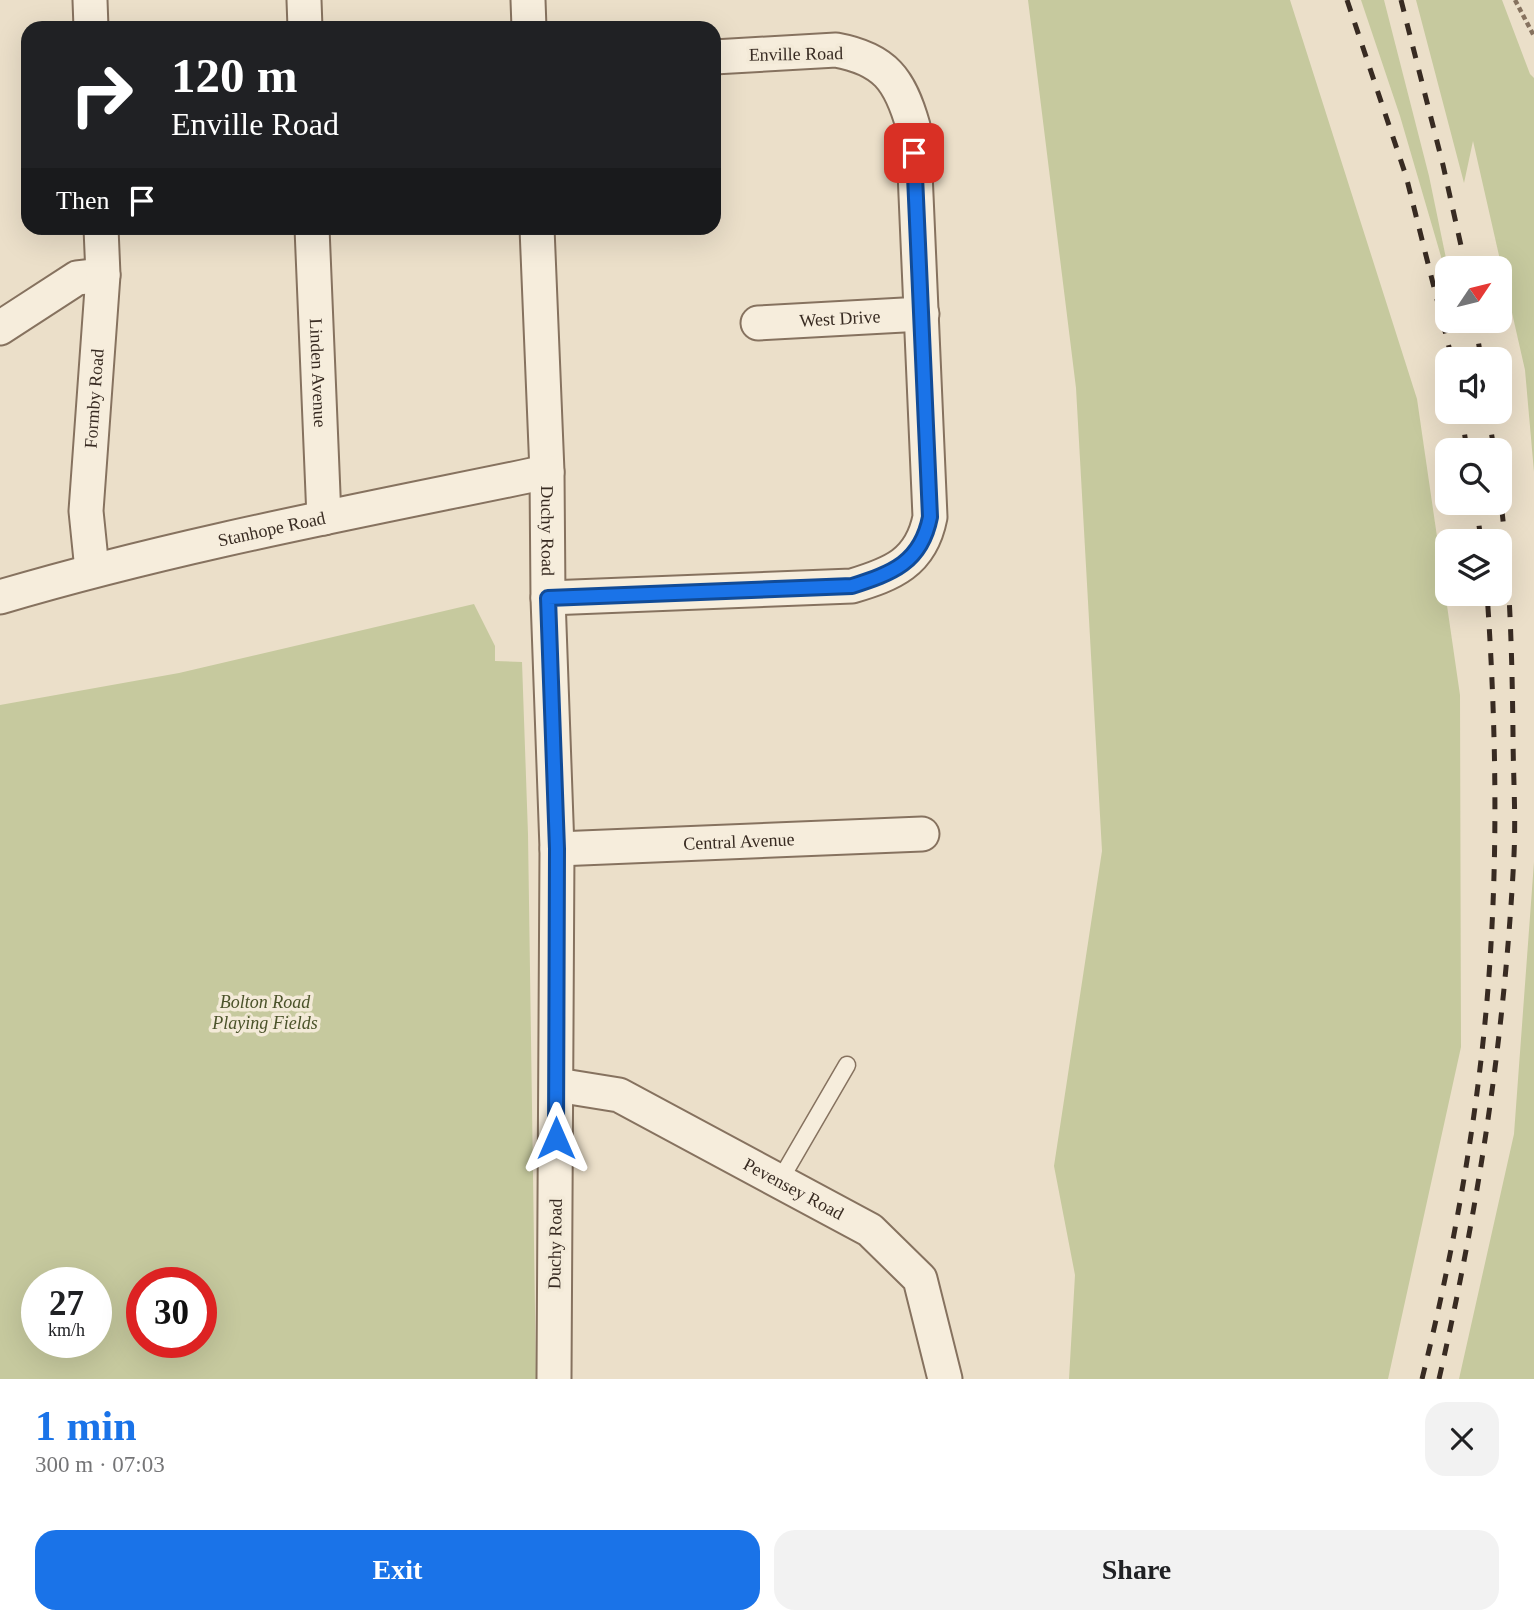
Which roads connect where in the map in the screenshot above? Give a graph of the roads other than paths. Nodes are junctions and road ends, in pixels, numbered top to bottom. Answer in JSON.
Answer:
{"nodes":[{"id":1,"x":90,"y":0,"type":"edge"},
{"id":2,"x":303,"y":0,"type":"edge"},
{"id":3,"x":528,"y":0,"type":"edge"},
{"id":4,"x":91,"y":21,"type":"edge"},
{"id":5,"x":304,"y":21,"type":"edge"},
{"id":6,"x":529,"y":21,"type":"edge"},
{"id":7,"x":721,"y":57,"type":"edge"},
{"id":8,"x":101,"y":235,"type":"edge"},
{"id":9,"x":313,"y":235,"type":"edge"},
{"id":10,"x":537,"y":235,"type":"edge"},
{"id":11,"x":103,"y":275,"type":"junction"},
{"id":12,"x":922,"y":314,"type":"junction"},
{"id":13,"x":758,"y":323,"type":"dead end"},
{"id":14,"x":0,"y":328,"type":"edge"},
{"id":15,"x":547,"y":472,"type":"junction"},
{"id":16,"x":324,"y":518,"type":"junction"},
{"id":17,"x":92,"y":570,"type":"junction"},
{"id":18,"x":0,"y":597,"type":"edge"},
{"id":19,"x":548,"y":598,"type":"junction"},
{"id":20,"x":922,"y":834,"type":"dead end"},
{"id":21,"x":557,"y":849,"type":"junction"},
{"id":22,"x":846,"y":1065,"type":"dead end"},
{"id":23,"x":557,"y":1085,"type":"junction"},
{"id":24,"x":779,"y":1182,"type":"junction"},
{"id":25,"x":554,"y":1379,"type":"edge"},
{"id":26,"x":945,"y":1379,"type":"edge"}],
"edges":[{"from":1,"to":4,"type":"street"},
{"from":2,"to":5,"type":"street"},
{"from":3,"to":6,"type":"street"},
{"from":7,"to":12,"type":"street","name":"Enville Road"},
{"from":8,"to":11,"type":"street","name":"Formby Road"},
{"from":9,"to":16,"type":"street","name":"Linden Avenue"},
{"from":10,"to":15,"type":"street","name":"Duchy Road"},
{"from":11,"to":14,"type":"street"},
{"from":11,"to":17,"type":"street","name":"Formby Road"},
{"from":12,"to":13,"type":"street","name":"West Drive"},
{"from":12,"to":19,"type":"street","name":"Enville Road"},
{"from":15,"to":16,"type":"street","name":"Stanhope Road"},
{"from":15,"to":19,"type":"street","name":"Duchy Road"},
{"from":16,"to":17,"type":"street","name":"Stanhope Road"},
{"from":17,"to":18,"type":"street","name":"Stanhope Road"},
{"from":19,"to":21,"type":"street","name":"Duchy Road"},
{"from":20,"to":21,"type":"street","name":"Central Avenue"},
{"from":21,"to":23,"type":"street","name":"Duchy Road"},
{"from":22,"to":24,"type":"lane"},
{"from":23,"to":24,"type":"street","name":"Pevensey Road"},
{"from":23,"to":25,"type":"street","name":"Duchy Road"},
{"from":24,"to":26,"type":"street","name":"Pevensey Road"}]}
